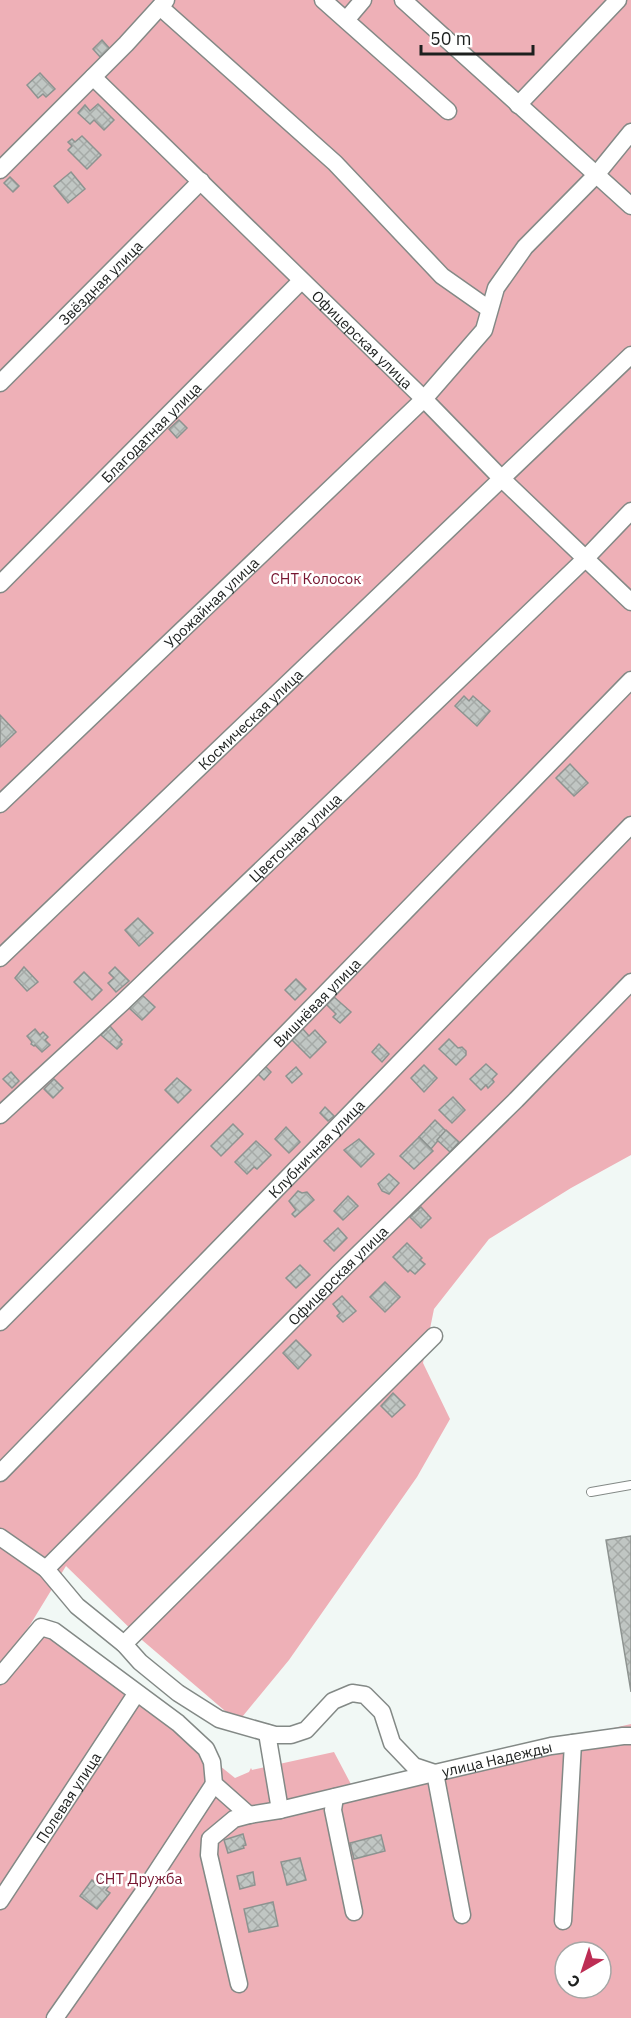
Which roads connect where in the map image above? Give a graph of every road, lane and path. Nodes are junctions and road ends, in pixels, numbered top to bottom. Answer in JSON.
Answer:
{"nodes":[{"id":1,"x":323,"y":0,"type":"edge"},
{"id":2,"x":363,"y":0,"type":"edge"},
{"id":3,"x":403,"y":0,"type":"edge"},
{"id":4,"x":618,"y":0,"type":"edge"},
{"id":5,"x":163,"y":3,"type":"edge"},
{"id":6,"x":346,"y":20,"type":"junction"},
{"id":7,"x":93,"y":77,"type":"junction"},
{"id":8,"x":518,"y":105,"type":"junction"},
{"id":9,"x":448,"y":111,"type":"dead end"},
{"id":10,"x":631,"y":132,"type":"edge"},
{"id":11,"x":0,"y":170,"type":"edge"},
{"id":12,"x":596,"y":176,"type":"junction"},
{"id":13,"x":201,"y":181,"type":"junction"},
{"id":14,"x":631,"y":206,"type":"edge"},
{"id":15,"x":302,"y":281,"type":"junction"},
{"id":16,"x":489,"y":309,"type":"junction"},
{"id":17,"x":631,"y":355,"type":"edge"},
{"id":18,"x":0,"y":383,"type":"edge"},
{"id":19,"x":424,"y":399,"type":"junction"},
{"id":20,"x":501,"y":478,"type":"junction"},
{"id":21,"x":631,"y":511,"type":"edge"},
{"id":22,"x":586,"y":558,"type":"junction"},
{"id":23,"x":0,"y":584,"type":"edge"},
{"id":24,"x":631,"y":602,"type":"edge"},
{"id":25,"x":631,"y":680,"type":"edge"},
{"id":26,"x":0,"y":804,"type":"edge"},
{"id":27,"x":631,"y":825,"type":"edge"},
{"id":28,"x":0,"y":958,"type":"edge"},
{"id":29,"x":631,"y":982,"type":"edge"},
{"id":30,"x":0,"y":1115,"type":"edge"},
{"id":31,"x":0,"y":1322,"type":"edge"},
{"id":32,"x":434,"y":1336,"type":"dead end"},
{"id":33,"x":0,"y":1473,"type":"edge"},
{"id":34,"x":631,"y":1485,"type":"edge"},
{"id":35,"x":591,"y":1492,"type":"dead end"},
{"id":36,"x":0,"y":1537,"type":"edge"},
{"id":37,"x":46,"y":1569,"type":"junction"},
{"id":38,"x":124,"y":1644,"type":"junction"},
{"id":39,"x":0,"y":1676,"type":"edge"},
{"id":40,"x":136,"y":1694,"type":"junction"},
{"id":41,"x":267,"y":1733,"type":"junction"},
{"id":42,"x":631,"y":1736,"type":"edge"},
{"id":43,"x":573,"y":1743,"type":"junction"},
{"id":44,"x":435,"y":1773,"type":"junction"},
{"id":45,"x":214,"y":1784,"type":"junction"},
{"id":46,"x":336,"y":1797,"type":"junction"},
{"id":47,"x":280,"y":1810,"type":"junction"},
{"id":48,"x":249,"y":1815,"type":"junction"},
{"id":49,"x":0,"y":1901,"type":"edge"},
{"id":50,"x":354,"y":1912,"type":"dead end"},
{"id":51,"x":462,"y":1915,"type":"dead end"},
{"id":52,"x":563,"y":1921,"type":"dead end"},
{"id":53,"x":239,"y":1984,"type":"dead end"},
{"id":54,"x":55,"y":2018,"type":"edge"}],
"edges":[{"from":1,"to":6,"type":"street"},
{"from":2,"to":6,"type":"street"},
{"from":3,"to":8,"type":"street"},
{"from":4,"to":8,"type":"street"},
{"from":5,"to":7,"type":"street"},
{"from":5,"to":16,"type":"street"},
{"from":6,"to":9,"type":"street"},
{"from":7,"to":11,"type":"street"},
{"from":7,"to":13,"type":"street","name":"Офицерская улица"},
{"from":8,"to":12,"type":"street"},
{"from":10,"to":12,"type":"street","name":"Урожайная улица"},
{"from":12,"to":14,"type":"street"},
{"from":12,"to":16,"type":"street","name":"Урожайная улица"},
{"from":13,"to":15,"type":"street","name":"Офицерская улица"},
{"from":13,"to":18,"type":"street","name":"Звёздная улица"},
{"from":15,"to":19,"type":"street","name":"Офицерская улица"},
{"from":15,"to":23,"type":"street","name":"Благодатная улица"},
{"from":16,"to":19,"type":"street","name":"Урожайная улица"},
{"from":17,"to":20,"type":"street","name":"Космическая улица"},
{"from":19,"to":20,"type":"street","name":"Офицерская улица"},
{"from":19,"to":26,"type":"street","name":"Урожайная улица"},
{"from":20,"to":22,"type":"street","name":"Офицерская улица"},
{"from":20,"to":28,"type":"street","name":"Космическая улица"},
{"from":21,"to":22,"type":"street","name":"Цветочная улица"},
{"from":22,"to":24,"type":"street","name":"Офицерская улица"},
{"from":22,"to":30,"type":"street","name":"Цветочная улица"},
{"from":25,"to":31,"type":"street","name":"Вишнёвая улица"},
{"from":27,"to":33,"type":"street","name":"Клубничная улица"},
{"from":29,"to":37,"type":"street","name":"Офицерская улица"},
{"from":32,"to":38,"type":"street"},
{"from":34,"to":35,"type":"lane"},
{"from":36,"to":37,"type":"street"},
{"from":37,"to":38,"type":"street"},
{"from":38,"to":41,"type":"street"},
{"from":39,"to":40,"type":"street"},
{"from":40,"to":45,"type":"street"},
{"from":40,"to":49,"type":"street","name":"Полевая улица"},
{"from":41,"to":44,"type":"street"},
{"from":41,"to":47,"type":"street"},
{"from":42,"to":43,"type":"street","name":"улица Надежды"},
{"from":43,"to":44,"type":"street","name":"улица Надежды"},
{"from":43,"to":52,"type":"street"},
{"from":44,"to":46,"type":"street"},
{"from":44,"to":51,"type":"street","name":"улица Надежды"},
{"from":45,"to":48,"type":"street"},
{"from":45,"to":54,"type":"street"},
{"from":46,"to":47,"type":"street"},
{"from":46,"to":50,"type":"street"},
{"from":47,"to":48,"type":"street"},
{"from":48,"to":53,"type":"street"}]}
